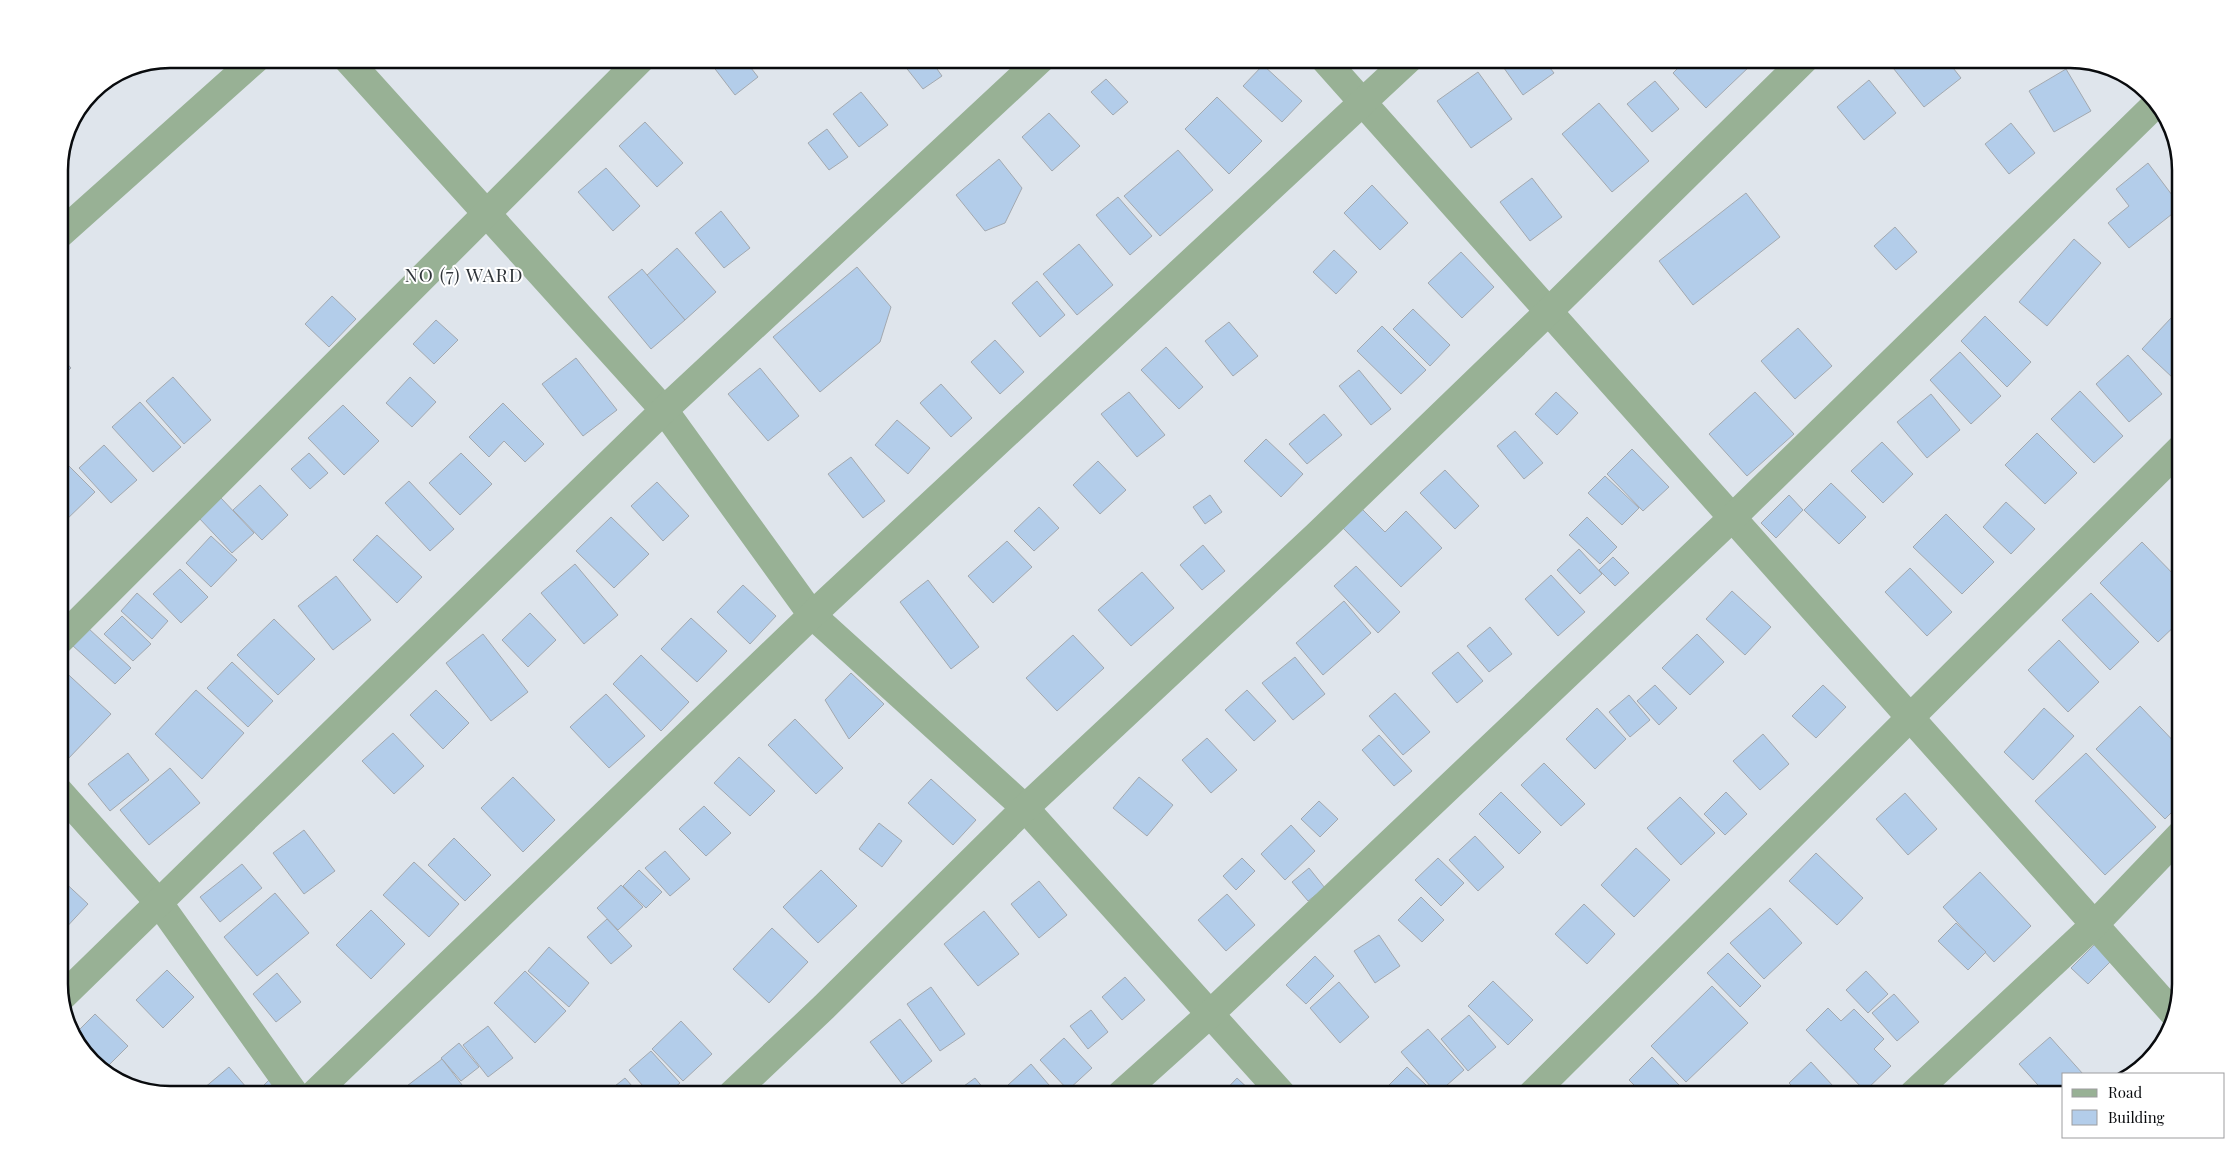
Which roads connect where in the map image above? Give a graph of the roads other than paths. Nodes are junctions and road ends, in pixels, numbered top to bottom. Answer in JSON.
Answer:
{"nodes":[{"id":1,"x":246,"y":68,"type":"edge"},
{"id":2,"x":355,"y":68,"type":"edge"},
{"id":3,"x":632,"y":68,"type":"edge"},
{"id":4,"x":1031,"y":68,"type":"edge"},
{"id":5,"x":1332,"y":68,"type":"edge"},
{"id":6,"x":1399,"y":68,"type":"edge"},
{"id":7,"x":1797,"y":68,"type":"edge"},
{"id":8,"x":1363,"y":102,"type":"junction"},
{"id":9,"x":2151,"y":108,"type":"edge"},
{"id":10,"x":487,"y":214,"type":"junction"},
{"id":11,"x":68,"y":227,"type":"edge"},
{"id":12,"x":1549,"y":311,"type":"junction"},
{"id":13,"x":664,"y":410,"type":"junction"},
{"id":14,"x":2172,"y":457,"type":"edge"},
{"id":15,"x":1732,"y":518,"type":"junction"},
{"id":16,"x":812,"y":615,"type":"junction"},
{"id":17,"x":68,"y":632,"type":"edge"},
{"id":18,"x":1911,"y":716,"type":"junction"},
{"id":19,"x":68,"y":801,"type":"edge"},
{"id":20,"x":1025,"y":808,"type":"junction"},
{"id":21,"x":2172,"y":843,"type":"edge"},
{"id":22,"x":159,"y":903,"type":"junction"},
{"id":23,"x":2094,"y":925,"type":"junction"},
{"id":24,"x":68,"y":991,"type":"edge"},
{"id":25,"x":2169,"y":1009,"type":"edge"},
{"id":26,"x":1210,"y":1014,"type":"junction"},
{"id":27,"x":289,"y":1086,"type":"edge"},
{"id":28,"x":322,"y":1086,"type":"edge"},
{"id":29,"x":740,"y":1086,"type":"edge"},
{"id":30,"x":1131,"y":1086,"type":"edge"},
{"id":31,"x":1275,"y":1086,"type":"edge"},
{"id":32,"x":1540,"y":1086,"type":"edge"},
{"id":33,"x":1922,"y":1086,"type":"edge"}],
"edges":[{"from":1,"to":11,"type":"street"},
{"from":2,"to":10,"type":"street"},
{"from":3,"to":10,"type":"street"},
{"from":4,"to":13,"type":"street"},
{"from":5,"to":8,"type":"street"},
{"from":6,"to":8,"type":"street"},
{"from":7,"to":12,"type":"street"},
{"from":8,"to":12,"type":"street"},
{"from":8,"to":16,"type":"street"},
{"from":9,"to":15,"type":"street"},
{"from":10,"to":13,"type":"street"},
{"from":10,"to":17,"type":"street"},
{"from":12,"to":15,"type":"street"},
{"from":12,"to":20,"type":"street"},
{"from":13,"to":16,"type":"street"},
{"from":13,"to":22,"type":"street"},
{"from":14,"to":18,"type":"street"},
{"from":15,"to":18,"type":"street"},
{"from":15,"to":26,"type":"street"},
{"from":16,"to":20,"type":"street"},
{"from":16,"to":28,"type":"street"},
{"from":18,"to":23,"type":"street"},
{"from":18,"to":32,"type":"street"},
{"from":19,"to":22,"type":"street"},
{"from":20,"to":26,"type":"street"},
{"from":20,"to":29,"type":"street"},
{"from":21,"to":23,"type":"street"},
{"from":22,"to":24,"type":"street"},
{"from":22,"to":27,"type":"street"},
{"from":23,"to":25,"type":"street"},
{"from":23,"to":33,"type":"street"},
{"from":26,"to":30,"type":"street"},
{"from":26,"to":31,"type":"street"}]}
